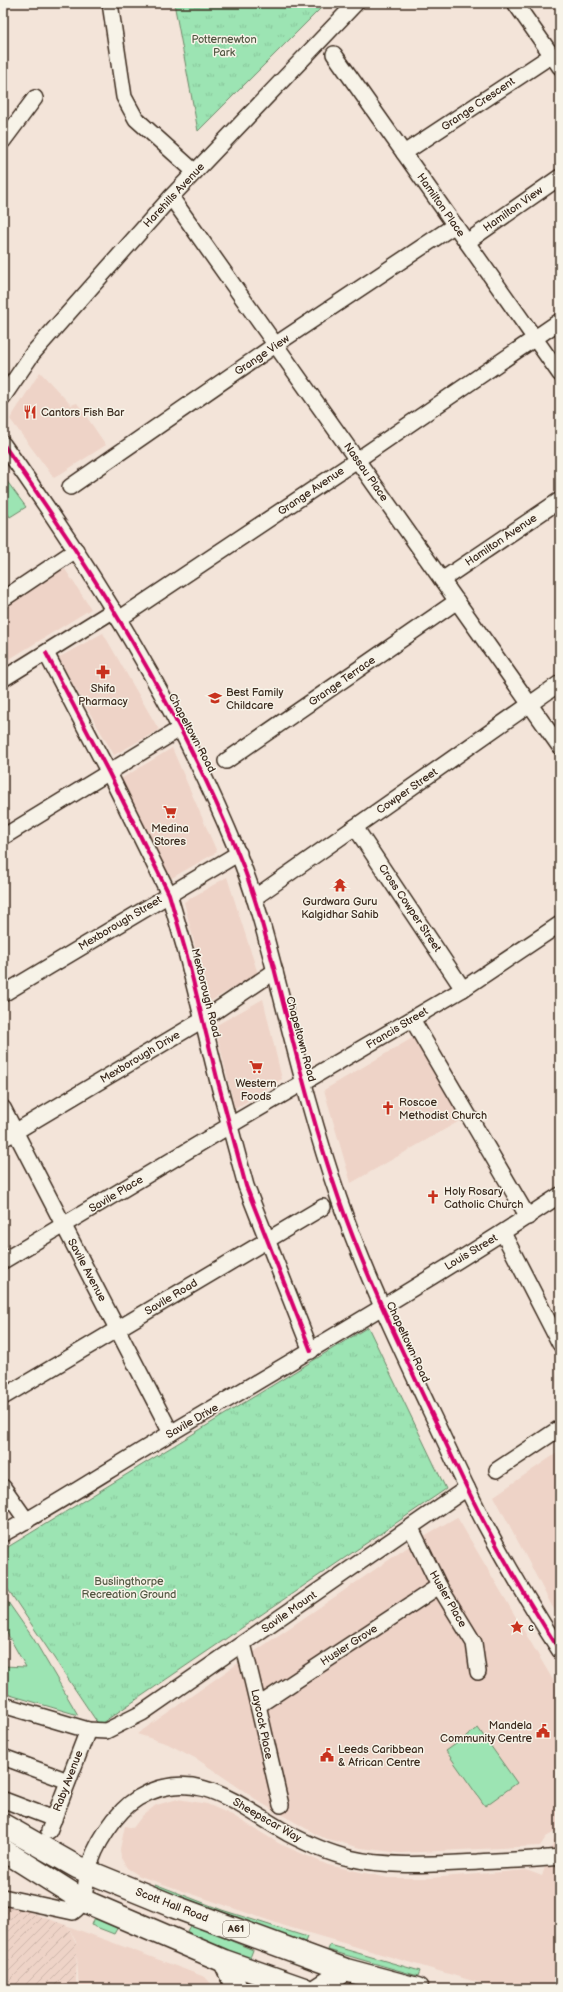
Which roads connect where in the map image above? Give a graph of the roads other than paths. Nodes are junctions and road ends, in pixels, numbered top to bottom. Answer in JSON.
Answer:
{"nodes":[{"id":1,"x":110,"y":3,"type":"edge"},
{"id":2,"x":356,"y":3,"type":"edge"},
{"id":3,"x":515,"y":3,"type":"edge"},
{"id":4,"x":334,"y":54,"type":"dead end"},
{"id":5,"x":556,"y":61,"type":"edge"},
{"id":6,"x":35,"y":98,"type":"dead end"},
{"id":7,"x":3,"y":141,"type":"edge"},
{"id":8,"x":404,"y":153,"type":"junction"},
{"id":9,"x":195,"y":172,"type":"junction"},
{"id":10,"x":560,"y":177,"type":"edge"},
{"id":11,"x":171,"y":197,"type":"junction"},
{"id":12,"x":455,"y":225,"type":"junction"},
{"id":13,"x":467,"y":242,"type":"junction"},
{"id":14,"x":560,"y":321,"type":"edge"},
{"id":15,"x":535,"y":338,"type":"junction"},
{"id":16,"x":275,"y":345,"type":"junction"},
{"id":17,"x":560,"y":374,"type":"edge"},
{"id":18,"x":3,"y":397,"type":"edge"},
{"id":19,"x":3,"y":444,"type":"edge"},
{"id":20,"x":357,"y":460,"type":"junction"},
{"id":21,"x":70,"y":487,"type":"dead end"},
{"id":22,"x":560,"y":500,"type":"edge"},
{"id":23,"x":76,"y":550,"type":"junction"},
{"id":24,"x":442,"y":580,"type":"junction"},
{"id":25,"x":3,"y":599,"type":"edge"},
{"id":26,"x":457,"y":601,"type":"junction"},
{"id":27,"x":116,"y":615,"type":"junction"},
{"id":28,"x":46,"y":653,"type":"junction"},
{"id":29,"x":3,"y":679,"type":"edge"},
{"id":30,"x":560,"y":684,"type":"edge"},
{"id":31,"x":530,"y":704,"type":"junction"},
{"id":32,"x":181,"y":728,"type":"junction"},
{"id":33,"x":560,"y":747,"type":"edge"},
{"id":34,"x":226,"y":761,"type":"dead end"},
{"id":35,"x":109,"y":773,"type":"junction"},
{"id":36,"x":355,"y":827,"type":"junction"},
{"id":37,"x":3,"y":837,"type":"edge"},
{"id":38,"x":238,"y":853,"type":"junction"},
{"id":39,"x":168,"y":894,"type":"junction"},
{"id":40,"x":254,"y":898,"type":"junction"},
{"id":41,"x":560,"y":924,"type":"edge"},
{"id":42,"x":275,"y":971,"type":"junction"},
{"id":43,"x":464,"y":989,"type":"junction"},
{"id":44,"x":3,"y":994,"type":"edge"},
{"id":45,"x":204,"y":1019,"type":"junction"},
{"id":46,"x":412,"y":1019,"type":"junction"},
{"id":47,"x":304,"y":1084,"type":"junction"},
{"id":48,"x":3,"y":1108,"type":"edge"},
{"id":49,"x":229,"y":1126,"type":"junction"},
{"id":50,"x":9,"y":1135,"type":"edge"},
{"id":51,"x":560,"y":1195,"type":"edge"},
{"id":52,"x":330,"y":1204,"type":"junction"},
{"id":53,"x":528,"y":1217,"type":"junction"},
{"id":54,"x":64,"y":1226,"type":"junction"},
{"id":55,"x":503,"y":1233,"type":"junction"},
{"id":56,"x":266,"y":1240,"type":"junction"},
{"id":57,"x":3,"y":1261,"type":"edge"},
{"id":58,"x":381,"y":1307,"type":"junction"},
{"id":59,"x":118,"y":1329,"type":"junction"},
{"id":60,"x":558,"y":1334,"type":"edge"},
{"id":61,"x":311,"y":1351,"type":"junction"},
{"id":62,"x":3,"y":1397,"type":"edge"},
{"id":63,"x":560,"y":1428,"type":"edge"},
{"id":64,"x":171,"y":1433,"type":"junction"},
{"id":65,"x":497,"y":1470,"type":"dead end"},
{"id":66,"x":3,"y":1487,"type":"edge"},
{"id":67,"x":468,"y":1488,"type":"junction"},
{"id":68,"x":27,"y":1521,"type":"junction"},
{"id":69,"x":411,"y":1528,"type":"junction"},
{"id":70,"x":3,"y":1534,"type":"edge"},
{"id":71,"x":439,"y":1586,"type":"junction"},
{"id":72,"x":243,"y":1644,"type":"junction"},
{"id":73,"x":560,"y":1651,"type":"edge"},
{"id":74,"x":478,"y":1672,"type":"dead end"},
{"id":75,"x":3,"y":1705,"type":"edge"},
{"id":76,"x":259,"y":1705,"type":"junction"},
{"id":77,"x":88,"y":1730,"type":"junction"},
{"id":78,"x":3,"y":1757,"type":"edge"},
{"id":79,"x":68,"y":1781,"type":"junction"},
{"id":80,"x":4,"y":1800,"type":"dead end"},
{"id":81,"x":281,"y":1805,"type":"dead end"},
{"id":82,"x":3,"y":1825,"type":"edge"},
{"id":83,"x":3,"y":1850,"type":"edge"},
{"id":84,"x":560,"y":1857,"type":"edge"},
{"id":85,"x":88,"y":1871,"type":"junction"},
{"id":86,"x":3,"y":1897,"type":"edge"},
{"id":87,"x":84,"y":1901,"type":"junction"},
{"id":88,"x":224,"y":1961,"type":"junction"},
{"id":89,"x":346,"y":1970,"type":"junction"},
{"id":90,"x":237,"y":1989,"type":"edge"},
{"id":91,"x":304,"y":1989,"type":"edge"},
{"id":92,"x":317,"y":1989,"type":"edge"},
{"id":93,"x":417,"y":1989,"type":"edge"}],
"edges":[{"from":1,"to":9,"type":"street"},
{"from":2,"to":9,"type":"street","name":"Harehills Avenue"},
{"from":3,"to":5,"type":"street"},
{"from":4,"to":8,"type":"street","name":"Hamilton Place"},
{"from":5,"to":8,"type":"street","name":"Grange Crescent"},
{"from":6,"to":7,"type":"street"},
{"from":8,"to":12,"type":"street","name":"Hamilton Place"},
{"from":9,"to":11,"type":"street","name":"Harehills Avenue"},
{"from":10,"to":13,"type":"street","name":"Hamilton View"},
{"from":11,"to":16,"type":"street","name":"Nassau Place"},
{"from":11,"to":18,"type":"street","name":"Harehills Avenue"},
{"from":12,"to":13,"type":"street","name":"Hamilton Place"},
{"from":12,"to":16,"type":"street","name":"Grange View"},
{"from":13,"to":15,"type":"street","name":"Hamilton Place"},
{"from":14,"to":15,"type":"street","name":"Grange Avenue"},
{"from":15,"to":17,"type":"street","name":"Hamilton Place"},
{"from":15,"to":20,"type":"street","name":"Grange Avenue"},
{"from":16,"to":20,"type":"street","name":"Nassau Place"},
{"from":16,"to":21,"type":"street","name":"Grange View"},
{"from":19,"to":23,"type":"street","name":"Chapeltown Road"},
{"from":20,"to":24,"type":"street","name":"Nassau Place"},
{"from":20,"to":27,"type":"street","name":"Grange Avenue"},
{"from":22,"to":24,"type":"street","name":"Hamilton Avenue"},
{"from":23,"to":25,"type":"street"},
{"from":23,"to":27,"type":"street","name":"Chapeltown Road"},
{"from":24,"to":26,"type":"street","name":"Nassau Place"},
{"from":26,"to":31,"type":"street","name":"Nassau Place"},
{"from":26,"to":34,"type":"street","name":"Grange Terrace"},
{"from":27,"to":28,"type":"street","name":"Grange Avenue"},
{"from":27,"to":32,"type":"street","name":"Chapeltown Road"},
{"from":28,"to":29,"type":"street","name":"Grange Avenue"},
{"from":28,"to":35,"type":"street","name":"Mexborough Road"},
{"from":30,"to":31,"type":"street","name":"Cowper Street"},
{"from":31,"to":33,"type":"street","name":"Nassau Place"},
{"from":31,"to":36,"type":"street","name":"Cowper Street"},
{"from":32,"to":35,"type":"street"},
{"from":32,"to":38,"type":"street","name":"Chapeltown Road"},
{"from":35,"to":37,"type":"street"},
{"from":35,"to":39,"type":"street","name":"Mexborough Road"},
{"from":36,"to":40,"type":"street","name":"Cowper Street"},
{"from":36,"to":43,"type":"street","name":"Cross Cowper Street"},
{"from":38,"to":39,"type":"street","name":"Mexborough Street"},
{"from":38,"to":40,"type":"street","name":"Chapeltown Road"},
{"from":39,"to":44,"type":"street","name":"Mexborough Street"},
{"from":39,"to":45,"type":"street","name":"Mexborough Road"},
{"from":40,"to":42,"type":"street","name":"Chapeltown Road"},
{"from":41,"to":43,"type":"street","name":"Francis Street"},
{"from":42,"to":45,"type":"street","name":"Mexborough Drive"},
{"from":42,"to":47,"type":"street","name":"Chapeltown Road"},
{"from":43,"to":46,"type":"street","name":"Francis Street"},
{"from":45,"to":49,"type":"street","name":"Mexborough Road"},
{"from":45,"to":50,"type":"street","name":"Mexborough Drive"},
{"from":46,"to":47,"type":"street","name":"Francis Street"},
{"from":46,"to":53,"type":"street"},
{"from":47,"to":49,"type":"street","name":"Francis Street"},
{"from":47,"to":52,"type":"street","name":"Chapeltown Road"},
{"from":48,"to":50,"type":"street","name":"Savile Avenue"},
{"from":49,"to":54,"type":"street","name":"Savile Place"},
{"from":49,"to":56,"type":"street","name":"Mexborough Road"},
{"from":50,"to":54,"type":"street","name":"Savile Avenue"},
{"from":51,"to":53,"type":"street","name":"Louis Street"},
{"from":52,"to":56,"type":"street","name":"Savile Road"},
{"from":52,"to":58,"type":"street","name":"Chapeltown Road"},
{"from":53,"to":55,"type":"street","name":"Louis Street"},
{"from":54,"to":57,"type":"street","name":"Savile Place"},
{"from":54,"to":59,"type":"street","name":"Savile Avenue"},
{"from":55,"to":58,"type":"street","name":"Louis Street"},
{"from":55,"to":60,"type":"street"},
{"from":56,"to":59,"type":"street","name":"Savile Road"},
{"from":56,"to":61,"type":"street","name":"Mexborough Road"},
{"from":58,"to":61,"type":"street","name":"Savile Drive"},
{"from":58,"to":67,"type":"street","name":"Chapeltown Road"},
{"from":59,"to":62,"type":"street","name":"Savile Road"},
{"from":59,"to":64,"type":"street","name":"Savile Avenue"},
{"from":61,"to":64,"type":"street","name":"Savile Drive"},
{"from":63,"to":65,"type":"street"},
{"from":64,"to":68,"type":"street","name":"Savile Drive"},
{"from":66,"to":68,"type":"street"},
{"from":67,"to":69,"type":"street","name":"Savile Mount"},
{"from":67,"to":73,"type":"street","name":"Chapeltown Road"},
{"from":68,"to":70,"type":"street","name":"Savile Drive"},
{"from":69,"to":71,"type":"street","name":"Husler Place"},
{"from":69,"to":72,"type":"street","name":"Savile Mount"},
{"from":71,"to":74,"type":"street","name":"Husler Place"},
{"from":71,"to":76,"type":"street","name":"Husler Grove"},
{"from":72,"to":76,"type":"street","name":"Laycock Place"},
{"from":72,"to":77,"type":"street","name":"Savile Mount"},
{"from":75,"to":77,"type":"street"},
{"from":76,"to":81,"type":"street","name":"Laycock Place"},
{"from":77,"to":79,"type":"street","name":"Raby Avenue"},
{"from":78,"to":79,"type":"street"},
{"from":79,"to":80,"type":"street","name":"Raby Avenue"},
{"from":82,"to":85,"type":"highway","name":"Scott Hall Road","number":"A61"},
{"from":83,"to":87,"type":"highway"},
{"from":84,"to":85,"type":"street","name":"Sheepscar Way"},
{"from":85,"to":87,"type":"street","name":"Sheepscar Way"},
{"from":85,"to":89,"type":"highway","name":"Scott Hall Road","number":"A61"},
{"from":86,"to":87,"type":"street"},
{"from":87,"to":88,"type":"highway"},
{"from":88,"to":90,"type":"street"},
{"from":88,"to":91,"type":"highway"},
{"from":89,"to":92,"type":"street"},
{"from":89,"to":93,"type":"highway","name":"Scott Hall Road","number":"A61"}]}
